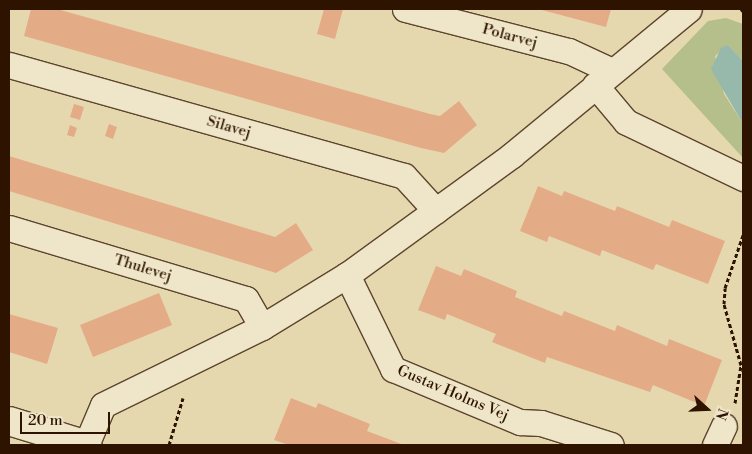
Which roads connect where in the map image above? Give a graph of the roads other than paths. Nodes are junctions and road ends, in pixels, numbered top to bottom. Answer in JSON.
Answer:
{"nodes":[{"id":1,"x":405,"y":9,"type":"edge"},
{"id":2,"x":689,"y":9,"type":"edge"},
{"id":3,"x":9,"y":65,"type":"edge"},
{"id":4,"x":603,"y":78,"type":"junction"},
{"id":5,"x":743,"y":178,"type":"edge"},
{"id":6,"x":436,"y":211,"type":"junction"},
{"id":7,"x":9,"y":228,"type":"edge"},
{"id":8,"x":346,"y":275,"type":"junction"},
{"id":9,"x":262,"y":327,"type":"junction"},
{"id":10,"x":9,"y":421,"type":"edge"},
{"id":11,"x":86,"y":445,"type":"edge"},
{"id":12,"x":611,"y":445,"type":"edge"}],
"edges":[{"from":1,"to":4,"type":"street","name":"Polarvej"},
{"from":2,"to":4,"type":"street"},
{"from":3,"to":6,"type":"street","name":"Silavej"},
{"from":4,"to":5,"type":"street"},
{"from":4,"to":6,"type":"street"},
{"from":6,"to":8,"type":"street"},
{"from":7,"to":9,"type":"street","name":"Thulevej"},
{"from":8,"to":9,"type":"street"},
{"from":8,"to":12,"type":"street","name":"Gustav Holms Vej"},
{"from":9,"to":11,"type":"street"},
{"from":10,"to":11,"type":"street"}]}
